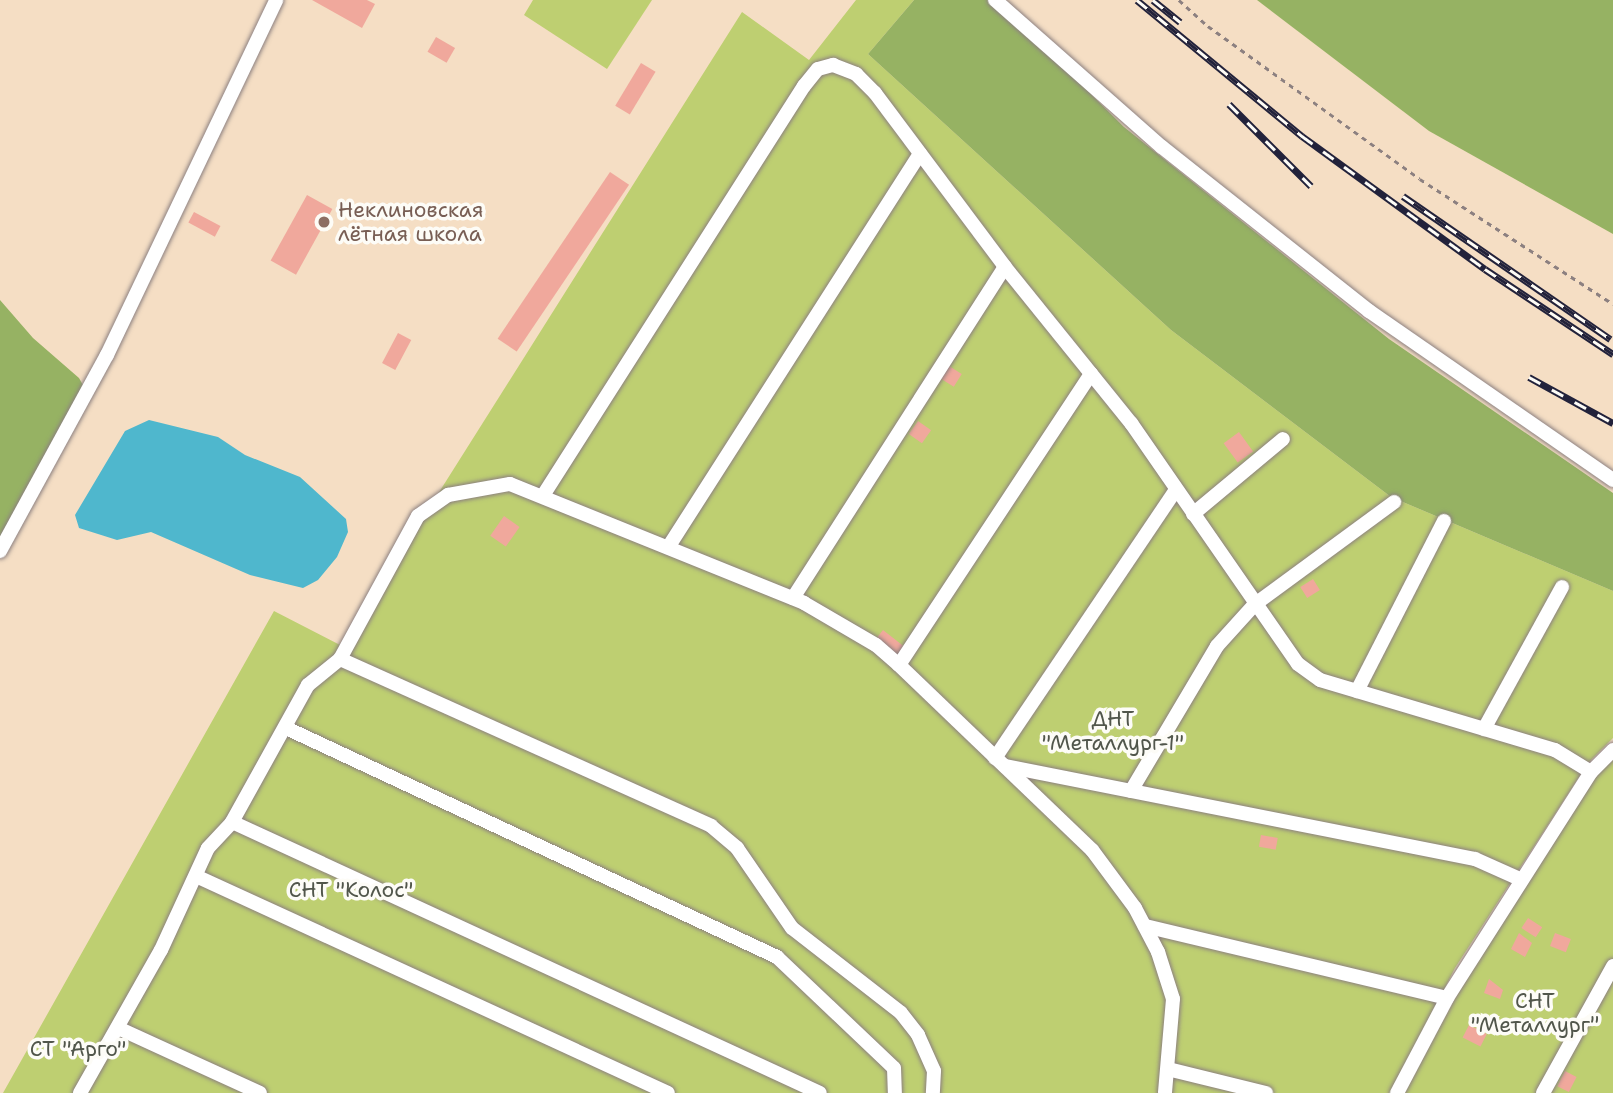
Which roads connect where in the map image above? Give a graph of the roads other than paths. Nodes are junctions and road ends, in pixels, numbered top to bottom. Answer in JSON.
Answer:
{"nodes":[{"id":1,"x":276,"y":0,"type":"edge"},
{"id":2,"x":995,"y":0,"type":"edge"},
{"id":3,"x":919,"y":153,"type":"junction"},
{"id":4,"x":1005,"y":267,"type":"junction"},
{"id":5,"x":1091,"y":374,"type":"junction"},
{"id":6,"x":1283,"y":439,"type":"dead end"},
{"id":7,"x":1613,"y":480,"type":"edge"},
{"id":8,"x":1176,"y":490,"type":"junction"},
{"id":9,"x":544,"y":494,"type":"junction"},
{"id":10,"x":1394,"y":502,"type":"dead end"},
{"id":11,"x":1193,"y":514,"type":"junction"},
{"id":12,"x":1444,"y":521,"type":"dead end"},
{"id":13,"x":669,"y":546,"type":"junction"},
{"id":14,"x":0,"y":551,"type":"edge"},
{"id":15,"x":1562,"y":587,"type":"dead end"},
{"id":16,"x":793,"y":598,"type":"junction"},
{"id":17,"x":1254,"y":605,"type":"junction"},
{"id":18,"x":340,"y":659,"type":"junction"},
{"id":19,"x":899,"y":666,"type":"junction"},
{"id":20,"x":1357,"y":691,"type":"junction"},
{"id":21,"x":286,"y":728,"type":"junction"},
{"id":22,"x":1484,"y":729,"type":"junction"},
{"id":23,"x":1613,"y":750,"type":"edge"},
{"id":24,"x":1000,"y":762,"type":"junction"},
{"id":25,"x":1591,"y":772,"type":"junction"},
{"id":26,"x":1131,"y":791,"type":"junction"},
{"id":27,"x":233,"y":822,"type":"junction"},
{"id":28,"x":198,"y":877,"type":"junction"},
{"id":29,"x":1522,"y":880,"type":"junction"},
{"id":30,"x":1145,"y":926,"type":"junction"},
{"id":31,"x":1613,"y":966,"type":"edge"},
{"id":32,"x":1447,"y":998,"type":"junction"},
{"id":33,"x":118,"y":1028,"type":"junction"},
{"id":34,"x":1168,"y":1069,"type":"junction"},
{"id":35,"x":80,"y":1093,"type":"edge"},
{"id":36,"x":260,"y":1093,"type":"edge"},
{"id":37,"x":668,"y":1093,"type":"edge"},
{"id":38,"x":820,"y":1093,"type":"edge"},
{"id":39,"x":895,"y":1093,"type":"edge"},
{"id":40,"x":933,"y":1093,"type":"edge"},
{"id":41,"x":1166,"y":1093,"type":"edge"},
{"id":42,"x":1266,"y":1093,"type":"edge"},
{"id":43,"x":1397,"y":1093,"type":"edge"},
{"id":44,"x":1543,"y":1093,"type":"edge"}],
"edges":[{"from":1,"to":14,"type":"street"},
{"from":2,"to":7,"type":"street"},
{"from":3,"to":4,"type":"street"},
{"from":3,"to":9,"type":"street"},
{"from":3,"to":13,"type":"street"},
{"from":4,"to":5,"type":"street"},
{"from":4,"to":16,"type":"street"},
{"from":5,"to":8,"type":"street"},
{"from":5,"to":19,"type":"street"},
{"from":6,"to":11,"type":"street"},
{"from":8,"to":11,"type":"street"},
{"from":8,"to":24,"type":"street"},
{"from":9,"to":13,"type":"street"},
{"from":9,"to":18,"type":"street"},
{"from":10,"to":17,"type":"street"},
{"from":11,"to":17,"type":"street"},
{"from":12,"to":20,"type":"street"},
{"from":13,"to":16,"type":"street"},
{"from":15,"to":22,"type":"street"},
{"from":16,"to":19,"type":"street"},
{"from":17,"to":20,"type":"street"},
{"from":17,"to":26,"type":"street"},
{"from":18,"to":21,"type":"street"},
{"from":18,"to":40,"type":"street"},
{"from":19,"to":24,"type":"street"},
{"from":20,"to":22,"type":"street"},
{"from":21,"to":27,"type":"street"},
{"from":21,"to":39,"type":"street"},
{"from":22,"to":25,"type":"street"},
{"from":23,"to":25,"type":"street"},
{"from":24,"to":26,"type":"street"},
{"from":24,"to":30,"type":"street"},
{"from":25,"to":29,"type":"street"},
{"from":26,"to":29,"type":"street"},
{"from":27,"to":28,"type":"street"},
{"from":27,"to":38,"type":"street"},
{"from":28,"to":33,"type":"street"},
{"from":28,"to":37,"type":"street"},
{"from":29,"to":32,"type":"street"},
{"from":30,"to":32,"type":"street"},
{"from":30,"to":34,"type":"street"},
{"from":31,"to":44,"type":"street"},
{"from":32,"to":43,"type":"street"},
{"from":33,"to":35,"type":"street"},
{"from":33,"to":36,"type":"street"},
{"from":34,"to":41,"type":"street"},
{"from":34,"to":42,"type":"street"}]}
